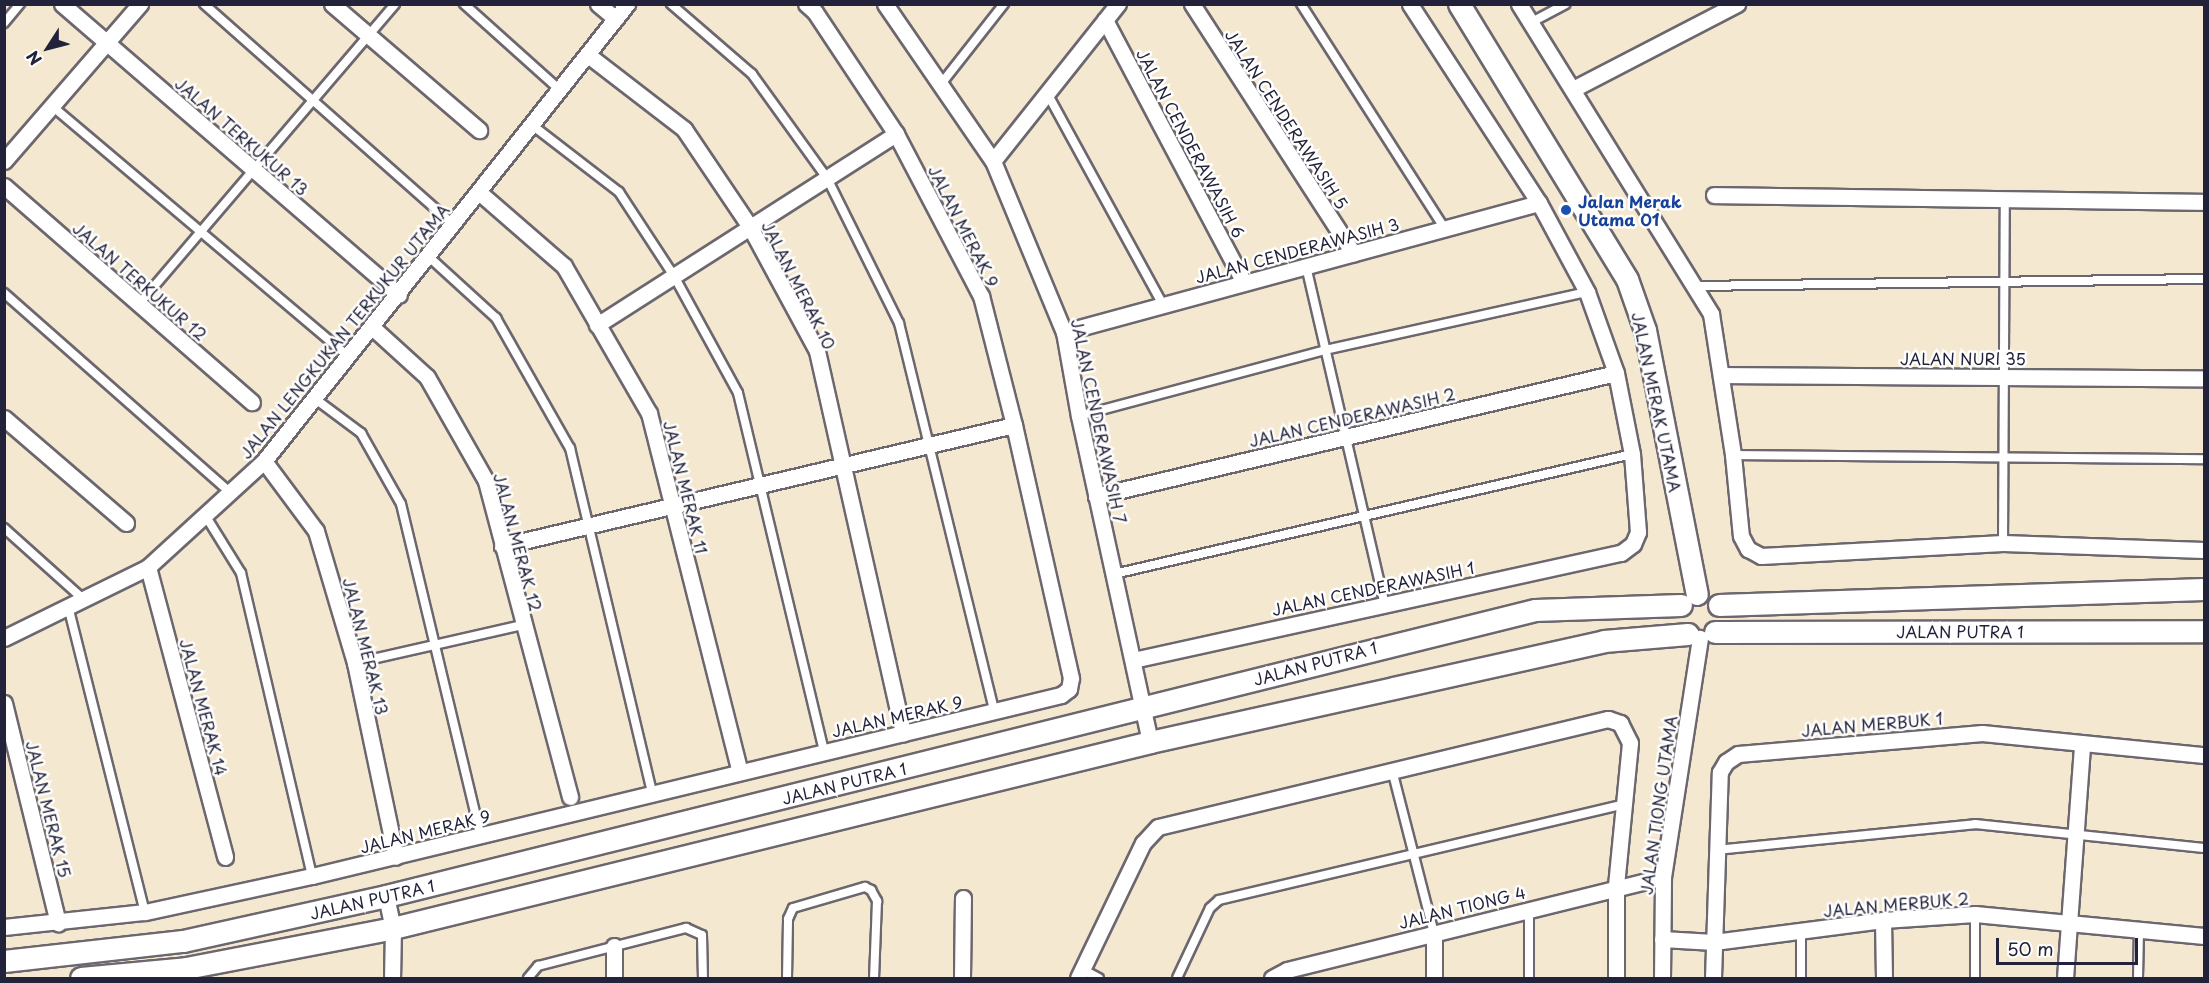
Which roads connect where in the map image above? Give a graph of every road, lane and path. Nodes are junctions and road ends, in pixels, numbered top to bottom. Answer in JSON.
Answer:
{"nodes":[{"id":1,"x":20,"y":4,"type":"edge"},
{"id":2,"x":62,"y":4,"type":"edge"},
{"id":3,"x":140,"y":4,"type":"edge"},
{"id":4,"x":204,"y":4,"type":"edge"},
{"id":5,"x":332,"y":4,"type":"edge"},
{"id":6,"x":395,"y":4,"type":"edge"},
{"id":7,"x":464,"y":4,"type":"edge"},
{"id":8,"x":598,"y":4,"type":"edge"},
{"id":9,"x":627,"y":4,"type":"edge"},
{"id":10,"x":670,"y":4,"type":"edge"},
{"id":11,"x":806,"y":4,"type":"edge"},
{"id":12,"x":1004,"y":4,"type":"edge"},
{"id":13,"x":1118,"y":4,"type":"edge"},
{"id":14,"x":1192,"y":4,"type":"edge"},
{"id":15,"x":1301,"y":4,"type":"edge"},
{"id":16,"x":1410,"y":4,"type":"edge"},
{"id":17,"x":1459,"y":4,"type":"edge"},
{"id":18,"x":1519,"y":4,"type":"edge"},
{"id":19,"x":1565,"y":4,"type":"edge"},
{"id":20,"x":1737,"y":4,"type":"edge"},
{"id":21,"x":887,"y":5,"type":"edge"},
{"id":22,"x":616,"y":19,"type":"junction"},
{"id":23,"x":1106,"y":20,"type":"junction"},
{"id":24,"x":4,"y":23,"type":"edge"},
{"id":25,"x":1530,"y":23,"type":"junction"},
{"id":26,"x":368,"y":35,"type":"junction"},
{"id":27,"x":106,"y":43,"type":"junction"},
{"id":28,"x":588,"y":55,"type":"junction"},
{"id":29,"x":941,"y":84,"type":"junction"},
{"id":30,"x":1573,"y":89,"type":"junction"},
{"id":31,"x":560,"y":90,"type":"junction"},
{"id":32,"x":1047,"y":93,"type":"junction"},
{"id":33,"x":315,"y":102,"type":"junction"},
{"id":34,"x":52,"y":106,"type":"junction"},
{"id":35,"x":532,"y":125,"type":"junction"},
{"id":36,"x":479,"y":130,"type":"dead end"},
{"id":37,"x":896,"y":134,"type":"junction"},
{"id":38,"x":4,"y":161,"type":"edge"},
{"id":39,"x":993,"y":161,"type":"junction"},
{"id":40,"x":253,"y":169,"type":"junction"},
{"id":41,"x":827,"y":178,"type":"junction"},
{"id":42,"x":4,"y":186,"type":"edge"},
{"id":43,"x":480,"y":193,"type":"junction"},
{"id":44,"x":1714,"y":195,"type":"dead end"},
{"id":45,"x":2005,"y":200,"type":"junction"},
{"id":46,"x":2205,"y":202,"type":"edge"},
{"id":47,"x":1539,"y":203,"type":"junction"},
{"id":48,"x":454,"y":225,"type":"junction"},
{"id":49,"x":750,"y":227,"type":"junction"},
{"id":50,"x":1444,"y":228,"type":"junction"},
{"id":51,"x":201,"y":233,"type":"junction"},
{"id":52,"x":1353,"y":253,"type":"junction"},
{"id":53,"x":429,"y":257,"type":"junction"},
{"id":54,"x":1306,"y":266,"type":"junction"},
{"id":55,"x":674,"y":276,"type":"junction"},
{"id":56,"x":2205,"y":279,"type":"edge"},
{"id":57,"x":1244,"y":283,"type":"junction"},
{"id":58,"x":2004,"y":284,"type":"junction"},
{"id":59,"x":1695,"y":286,"type":"junction"},
{"id":60,"x":1587,"y":292,"type":"junction"},
{"id":61,"x":4,"y":293,"type":"edge"},
{"id":62,"x":399,"y":295,"type":"junction"},
{"id":63,"x":139,"y":304,"type":"junction"},
{"id":64,"x":1163,"y":305,"type":"junction"},
{"id":65,"x":597,"y":325,"type":"junction"},
{"id":66,"x":372,"y":327,"type":"junction"},
{"id":67,"x":1064,"y":332,"type":"junction"},
{"id":68,"x":1325,"y":350,"type":"junction"},
{"id":69,"x":348,"y":356,"type":"junction"},
{"id":70,"x":1616,"y":373,"type":"junction"},
{"id":71,"x":1722,"y":375,"type":"junction"},
{"id":72,"x":2004,"y":376,"type":"junction"},
{"id":73,"x":2205,"y":378,"type":"edge"},
{"id":74,"x":314,"y":398,"type":"junction"},
{"id":75,"x":252,"y":402,"type":"dead end"},
{"id":76,"x":1079,"y":416,"type":"junction"},
{"id":77,"x":4,"y":418,"type":"edge"},
{"id":78,"x":1014,"y":425,"type":"junction"},
{"id":79,"x":1346,"y":437,"type":"junction"},
{"id":80,"x":928,"y":446,"type":"junction"},
{"id":81,"x":1632,"y":454,"type":"junction"},
{"id":82,"x":1734,"y":455,"type":"junction"},
{"id":83,"x":2004,"y":456,"type":"junction"},
{"id":84,"x":2205,"y":459,"type":"edge"},
{"id":85,"x":264,"y":461,"type":"junction"},
{"id":86,"x":843,"y":466,"type":"junction"},
{"id":87,"x":758,"y":486,"type":"junction"},
{"id":88,"x":230,"y":492,"type":"junction"},
{"id":89,"x":1096,"y":495,"type":"junction"},
{"id":90,"x":672,"y":506,"type":"junction"},
{"id":91,"x":205,"y":515,"type":"junction"},
{"id":92,"x":1364,"y":516,"type":"junction"},
{"id":93,"x":126,"y":523,"type":"dead end"},
{"id":94,"x":586,"y":527,"type":"junction"},
{"id":95,"x":4,"y":528,"type":"edge"},
{"id":96,"x":2003,"y":543,"type":"junction"},
{"id":97,"x":502,"y":546,"type":"junction"},
{"id":98,"x":2205,"y":550,"type":"edge"},
{"id":99,"x":148,"y":567,"type":"junction"},
{"id":100,"x":1114,"y":574,"type":"junction"},
{"id":101,"x":2205,"y":589,"type":"edge"},
{"id":102,"x":83,"y":599,"type":"junction"},
{"id":103,"x":1689,"y":600,"type":"junction"},
{"id":104,"x":1384,"y":602,"type":"junction"},
{"id":105,"x":1719,"y":605,"type":"junction"},
{"id":106,"x":68,"y":606,"type":"junction"},
{"id":107,"x":522,"y":625,"type":"junction"},
{"id":108,"x":2205,"y":630,"type":"edge"},
{"id":109,"x":1701,"y":635,"type":"junction"},
{"id":110,"x":4,"y":638,"type":"edge"},
{"id":111,"x":438,"y":645,"type":"junction"},
{"id":112,"x":1133,"y":660,"type":"junction"},
{"id":113,"x":355,"y":663,"type":"junction"},
{"id":114,"x":4,"y":703,"type":"edge"},
{"id":115,"x":1142,"y":709,"type":"junction"},
{"id":116,"x":994,"y":711,"type":"junction"},
{"id":117,"x":903,"y":733,"type":"junction"},
{"id":118,"x":1150,"y":742,"type":"junction"},
{"id":119,"x":2082,"y":744,"type":"junction"},
{"id":120,"x":824,"y":752,"type":"junction"},
{"id":121,"x":2205,"y":755,"type":"edge"},
{"id":122,"x":1392,"y":768,"type":"junction"},
{"id":123,"x":740,"y":772,"type":"junction"},
{"id":124,"x":652,"y":793,"type":"junction"},
{"id":125,"x":570,"y":797,"type":"dead end"},
{"id":126,"x":1624,"y":804,"type":"junction"},
{"id":127,"x":2074,"y":834,"type":"junction"},
{"id":128,"x":481,"y":836,"type":"junction"},
{"id":129,"x":2205,"y":848,"type":"edge"},
{"id":130,"x":1716,"y":850,"type":"junction"},
{"id":131,"x":1413,"y":853,"type":"junction"},
{"id":132,"x":225,"y":857,"type":"dead end"},
{"id":133,"x":396,"y":857,"type":"junction"},
{"id":134,"x":312,"y":876,"type":"junction"},
{"id":135,"x":1663,"y":877,"type":"junction"},
{"id":136,"x":1616,"y":886,"type":"junction"},
{"id":137,"x":386,"y":896,"type":"junction"},
{"id":138,"x":963,"y":898,"type":"dead end"},
{"id":139,"x":1529,"y":909,"type":"junction"},
{"id":140,"x":145,"y":912,"type":"junction"},
{"id":141,"x":1975,"y":914,"type":"junction"},
{"id":142,"x":1883,"y":920,"type":"junction"},
{"id":143,"x":58,"y":923,"type":"junction"},
{"id":144,"x":2066,"y":925,"type":"junction"},
{"id":145,"x":4,"y":927,"type":"edge"},
{"id":146,"x":393,"y":928,"type":"junction"},
{"id":147,"x":2139,"y":929,"type":"junction"},
{"id":148,"x":1801,"y":931,"type":"junction"},
{"id":149,"x":1434,"y":934,"type":"junction"},
{"id":150,"x":2205,"y":936,"type":"edge"},
{"id":151,"x":1662,"y":939,"type":"junction"},
{"id":152,"x":1714,"y":942,"type":"junction"},
{"id":153,"x":614,"y":946,"type":"junction"},
{"id":154,"x":4,"y":961,"type":"edge"},
{"id":155,"x":1080,"y":974,"type":"edge"},
{"id":156,"x":81,"y":978,"type":"edge"},
{"id":157,"x":392,"y":978,"type":"edge"},
{"id":158,"x":528,"y":978,"type":"edge"},
{"id":159,"x":614,"y":978,"type":"edge"},
{"id":160,"x":703,"y":978,"type":"edge"},
{"id":161,"x":787,"y":978,"type":"edge"},
{"id":162,"x":874,"y":978,"type":"edge"},
{"id":163,"x":962,"y":978,"type":"edge"},
{"id":164,"x":1099,"y":978,"type":"edge"},
{"id":165,"x":1177,"y":978,"type":"edge"},
{"id":166,"x":1272,"y":978,"type":"edge"},
{"id":167,"x":1434,"y":978,"type":"edge"},
{"id":168,"x":1528,"y":978,"type":"edge"},
{"id":169,"x":1616,"y":978,"type":"edge"},
{"id":170,"x":1662,"y":978,"type":"edge"},
{"id":171,"x":1713,"y":978,"type":"edge"},
{"id":172,"x":1801,"y":978,"type":"edge"},
{"id":173,"x":1884,"y":978,"type":"edge"},
{"id":174,"x":1975,"y":978,"type":"edge"},
{"id":175,"x":2065,"y":978,"type":"edge"},
{"id":176,"x":2138,"y":978,"type":"edge"}],
"edges":[{"from":1,"to":24,"type":"lane"},
{"from":2,"to":27,"type":"street","name":"JALAN TERKUKUR 13"},
{"from":3,"to":27,"type":"street"},
{"from":4,"to":33,"type":"lane"},
{"from":5,"to":26,"type":"street"},
{"from":6,"to":26,"type":"lane"},
{"from":7,"to":31,"type":"lane"},
{"from":8,"to":22,"type":"street"},
{"from":9,"to":22,"type":"street","name":"JALAN LENGKUKAN TERKUKUR UTAMA"},
{"from":10,"to":41,"type":"lane"},
{"from":11,"to":37,"type":"street","name":"JALAN MERAK 9"},
{"from":12,"to":29,"type":"lane"},
{"from":13,"to":23,"type":"street"},
{"from":14,"to":52,"type":"street","name":"JALAN CENDERAWASIH 5"},
{"from":15,"to":50,"type":"lane"},
{"from":16,"to":47,"type":"street"},
{"from":17,"to":103,"type":"main road","name":"JALAN MERAK UTAMA"},
{"from":18,"to":25,"type":"street"},
{"from":19,"to":25,"type":"lane"},
{"from":20,"to":30,"type":"street"},
{"from":21,"to":29,"type":"street","name":"JALAN CENDERAWASIH 7"},
{"from":22,"to":28,"type":"street","name":"JALAN LENGKUKAN TERKUKUR UTAMA"},
{"from":23,"to":32,"type":"street"},
{"from":23,"to":57,"type":"street","name":"JALAN CENDERAWASIH 6"},
{"from":25,"to":30,"type":"street"},
{"from":26,"to":33,"type":"lane"},
{"from":26,"to":36,"type":"street"},
{"from":27,"to":34,"type":"street"},
{"from":27,"to":40,"type":"street","name":"JALAN TERKUKUR 13"},
{"from":28,"to":31,"type":"street","name":"JALAN LENGKUKAN TERKUKUR UTAMA"},
{"from":28,"to":49,"type":"street","name":"JALAN MERAK 10"},
{"from":29,"to":39,"type":"street","name":"JALAN CENDERAWASIH 7"},
{"from":30,"to":59,"type":"street"},
{"from":31,"to":35,"type":"street","name":"JALAN LENGKUKAN TERKUKUR UTAMA"},
{"from":32,"to":39,"type":"street"},
{"from":32,"to":64,"type":"lane"},
{"from":33,"to":40,"type":"lane"},
{"from":33,"to":48,"type":"lane"},
{"from":34,"to":38,"type":"street"},
{"from":34,"to":51,"type":"lane"},
{"from":35,"to":43,"type":"street","name":"JALAN LENGKUKAN TERKUKUR UTAMA"},
{"from":35,"to":55,"type":"lane"},
{"from":37,"to":41,"type":"street"},
{"from":37,"to":78,"type":"street","name":"JALAN MERAK 9"},
{"from":39,"to":67,"type":"street","name":"JALAN CENDERAWASIH 7"},
{"from":40,"to":51,"type":"lane"},
{"from":40,"to":62,"type":"street","name":"JALAN TERKUKUR 13"},
{"from":41,"to":49,"type":"street"},
{"from":41,"to":80,"type":"lane"},
{"from":42,"to":63,"type":"street","name":"JALAN TERKUKUR 12"},
{"from":43,"to":48,"type":"street","name":"JALAN LENGKUKAN TERKUKUR UTAMA"},
{"from":43,"to":65,"type":"street","name":"JALAN MERAK 11"},
{"from":44,"to":45,"type":"street"},
{"from":45,"to":46,"type":"street"},
{"from":45,"to":58,"type":"lane"},
{"from":47,"to":50,"type":"street","name":"JALAN CENDERAWASIH 3"},
{"from":47,"to":60,"type":"street"},
{"from":48,"to":53,"type":"street","name":"JALAN LENGKUKAN TERKUKUR UTAMA"},
{"from":49,"to":55,"type":"street"},
{"from":49,"to":86,"type":"street","name":"JALAN MERAK 10"},
{"from":50,"to":52,"type":"street","name":"JALAN CENDERAWASIH 3"},
{"from":51,"to":63,"type":"lane"},
{"from":51,"to":69,"type":"lane"},
{"from":52,"to":54,"type":"street","name":"JALAN CENDERAWASIH 3"},
{"from":53,"to":62,"type":"street","name":"JALAN LENGKUKAN TERKUKUR UTAMA"},
{"from":53,"to":94,"type":"lane"},
{"from":54,"to":57,"type":"street","name":"JALAN CENDERAWASIH 3"},
{"from":54,"to":68,"type":"lane"},
{"from":55,"to":65,"type":"street"},
{"from":55,"to":87,"type":"lane"},
{"from":56,"to":58,"type":"lane"},
{"from":57,"to":64,"type":"street","name":"JALAN CENDERAWASIH 3"},
{"from":58,"to":59,"type":"lane"},
{"from":58,"to":72,"type":"lane"},
{"from":59,"to":71,"type":"street"},
{"from":60,"to":68,"type":"lane"},
{"from":60,"to":70,"type":"street"},
{"from":61,"to":88,"type":"lane"},
{"from":62,"to":66,"type":"street","name":"JALAN LENGKUKAN TERKUKUR UTAMA"},
{"from":63,"to":75,"type":"street","name":"JALAN TERKUKUR 12"},
{"from":64,"to":67,"type":"street","name":"JALAN CENDERAWASIH 3"},
{"from":65,"to":90,"type":"street","name":"JALAN MERAK 11"},
{"from":66,"to":69,"type":"street","name":"JALAN LENGKUKAN TERKUKUR UTAMA"},
{"from":66,"to":97,"type":"street","name":"JALAN MERAK 12"},
{"from":67,"to":76,"type":"street","name":"JALAN CENDERAWASIH 7"},
{"from":68,"to":76,"type":"lane"},
{"from":68,"to":79,"type":"lane"},
{"from":69,"to":74,"type":"street","name":"JALAN LENGKUKAN TERKUKUR UTAMA"},
{"from":70,"to":79,"type":"street","name":"JALAN CENDERAWASIH 2"},
{"from":70,"to":81,"type":"street"},
{"from":71,"to":72,"type":"street","name":"JALAN NURI 35"},
{"from":71,"to":82,"type":"street"},
{"from":72,"to":73,"type":"street","name":"JALAN NURI 35"},
{"from":72,"to":83,"type":"lane"},
{"from":74,"to":85,"type":"street","name":"JALAN LENGKUKAN TERKUKUR UTAMA"},
{"from":74,"to":111,"type":"lane"},
{"from":76,"to":89,"type":"street","name":"JALAN CENDERAWASIH 7"},
{"from":77,"to":93,"type":"street"},
{"from":78,"to":80,"type":"street"},
{"from":78,"to":116,"type":"street","name":"JALAN MERAK 9"},
{"from":79,"to":89,"type":"street","name":"JALAN CENDERAWASIH 2"},
{"from":79,"to":92,"type":"lane"},
{"from":80,"to":86,"type":"street"},
{"from":80,"to":116,"type":"lane"},
{"from":81,"to":92,"type":"lane"},
{"from":81,"to":104,"type":"street","name":"JALAN CENDERAWASIH 1"},
{"from":82,"to":83,"type":"lane"},
{"from":82,"to":96,"type":"street"},
{"from":83,"to":84,"type":"lane"},
{"from":83,"to":96,"type":"lane"},
{"from":85,"to":88,"type":"street","name":"JALAN LENGKUKAN TERKUKUR UTAMA"},
{"from":85,"to":113,"type":"street","name":"JALAN MERAK 13"},
{"from":86,"to":87,"type":"street"},
{"from":86,"to":117,"type":"street","name":"JALAN MERAK 10"},
{"from":87,"to":90,"type":"street"},
{"from":87,"to":120,"type":"lane"},
{"from":88,"to":91,"type":"street","name":"JALAN LENGKUKAN TERKUKUR UTAMA"},
{"from":89,"to":100,"type":"street","name":"JALAN CENDERAWASIH 7"},
{"from":90,"to":94,"type":"street"},
{"from":90,"to":123,"type":"street","name":"JALAN MERAK 11"},
{"from":91,"to":99,"type":"street","name":"JALAN LENGKUKAN TERKUKUR UTAMA"},
{"from":91,"to":134,"type":"lane"},
{"from":92,"to":100,"type":"lane"},
{"from":92,"to":104,"type":"lane"},
{"from":94,"to":97,"type":"street"},
{"from":94,"to":124,"type":"lane"},
{"from":95,"to":102,"type":"lane"},
{"from":96,"to":98,"type":"street"},
{"from":97,"to":107,"type":"street","name":"JALAN MERAK 12"},
{"from":99,"to":102,"type":"street","name":"JALAN LENGKUKAN TERKUKUR UTAMA"},
{"from":99,"to":132,"type":"street","name":"JALAN MERAK 14"},
{"from":100,"to":112,"type":"street","name":"JALAN CENDERAWASIH 7"},
{"from":101,"to":105,"type":"main road","name":"JALAN PUTRA 1"},
{"from":102,"to":106,"type":"street","name":"JALAN LENGKUKAN TERKUKUR UTAMA"},
{"from":103,"to":105,"type":"main road"},
{"from":103,"to":109,"type":"main road"},
{"from":103,"to":115,"type":"main road","name":"JALAN PUTRA 1"},
{"from":104,"to":112,"type":"street","name":"JALAN CENDERAWASIH 1"},
{"from":105,"to":109,"type":"main road"},
{"from":106,"to":110,"type":"street","name":"JALAN LENGKUKAN TERKUKUR UTAMA"},
{"from":106,"to":140,"type":"lane"},
{"from":107,"to":111,"type":"lane"},
{"from":107,"to":125,"type":"street","name":"JALAN MERAK 12"},
{"from":108,"to":109,"type":"main road","name":"JALAN PUTRA 1"},
{"from":109,"to":118,"type":"main road","name":"JALAN PUTRA 1"},
{"from":109,"to":135,"type":"street","name":"JALAN TIONG UTAMA"},
{"from":111,"to":113,"type":"lane"},
{"from":111,"to":128,"type":"lane"},
{"from":112,"to":115,"type":"street","name":"JALAN CENDERAWASIH 7"},
{"from":113,"to":133,"type":"street","name":"JALAN MERAK 13"},
{"from":114,"to":143,"type":"street","name":"JALAN MERAK 15"},
{"from":115,"to":118,"type":"street","name":"JALAN CENDERAWASIH 7"},
{"from":115,"to":137,"type":"main road","name":"JALAN PUTRA 1"},
{"from":116,"to":117,"type":"street","name":"JALAN MERAK 9"},
{"from":117,"to":120,"type":"street","name":"JALAN MERAK 9"},
{"from":118,"to":146,"type":"main road","name":"JALAN PUTRA 1"},
{"from":119,"to":121,"type":"street","name":"JALAN MERBUK 1"},
{"from":119,"to":127,"type":"street"},
{"from":119,"to":130,"type":"street","name":"JALAN MERBUK 1"},
{"from":120,"to":123,"type":"street","name":"JALAN MERAK 9"},
{"from":122,"to":126,"type":"street"},
{"from":122,"to":131,"type":"lane"},
{"from":122,"to":155,"type":"street"},
{"from":123,"to":124,"type":"street","name":"JALAN MERAK 9"},
{"from":124,"to":128,"type":"street","name":"JALAN MERAK 9"},
{"from":126,"to":131,"type":"lane"},
{"from":126,"to":136,"type":"street"},
{"from":127,"to":129,"type":"lane"},
{"from":127,"to":130,"type":"lane"},
{"from":127,"to":144,"type":"street"},
{"from":128,"to":133,"type":"street","name":"JALAN MERAK 9"},
{"from":130,"to":152,"type":"street","name":"JALAN MERBUK 1"},
{"from":131,"to":149,"type":"lane"},
{"from":131,"to":165,"type":"lane"},
{"from":133,"to":134,"type":"street","name":"JALAN MERAK 9"},
{"from":134,"to":140,"type":"street","name":"JALAN MERAK 9"},
{"from":135,"to":136,"type":"street","name":"JALAN TIONG 4"},
{"from":135,"to":151,"type":"street","name":"JALAN TIONG UTAMA"},
{"from":136,"to":139,"type":"street","name":"JALAN TIONG 4"},
{"from":136,"to":169,"type":"street"},
{"from":137,"to":146,"type":"street"},
{"from":137,"to":154,"type":"main road","name":"JALAN PUTRA 1"},
{"from":138,"to":163,"type":"street"},
{"from":139,"to":149,"type":"street","name":"JALAN TIONG 4"},
{"from":139,"to":168,"type":"lane"},
{"from":140,"to":143,"type":"street","name":"JALAN MERAK 9"},
{"from":141,"to":142,"type":"street","name":"JALAN MERBUK 2"},
{"from":141,"to":144,"type":"street","name":"JALAN MERBUK 2"},
{"from":141,"to":174,"type":"lane"},
{"from":142,"to":148,"type":"street","name":"JALAN MERBUK 2"},
{"from":142,"to":173,"type":"street"},
{"from":143,"to":145,"type":"street","name":"JALAN MERAK 9"},
{"from":144,"to":147,"type":"street","name":"JALAN MERBUK 2"},
{"from":144,"to":175,"type":"street"},
{"from":146,"to":156,"type":"main road","name":"JALAN PUTRA 1"},
{"from":146,"to":157,"type":"street"},
{"from":147,"to":150,"type":"street","name":"JALAN MERBUK 2"},
{"from":147,"to":176,"type":"lane"},
{"from":148,"to":152,"type":"street","name":"JALAN MERBUK 2"},
{"from":148,"to":172,"type":"lane"},
{"from":149,"to":166,"type":"street","name":"JALAN TIONG 4"},
{"from":149,"to":167,"type":"street"},
{"from":151,"to":152,"type":"street","name":"JALAN MERBUK 2"},
{"from":151,"to":170,"type":"street","name":"JALAN TIONG UTAMA"},
{"from":152,"to":171,"type":"street","name":"JALAN MERBUK 1"},
{"from":153,"to":158,"type":"lane"},
{"from":153,"to":159,"type":"street"},
{"from":153,"to":160,"type":"lane"},
{"from":155,"to":164,"type":"lane"},
{"from":161,"to":162,"type":"lane"}]}
